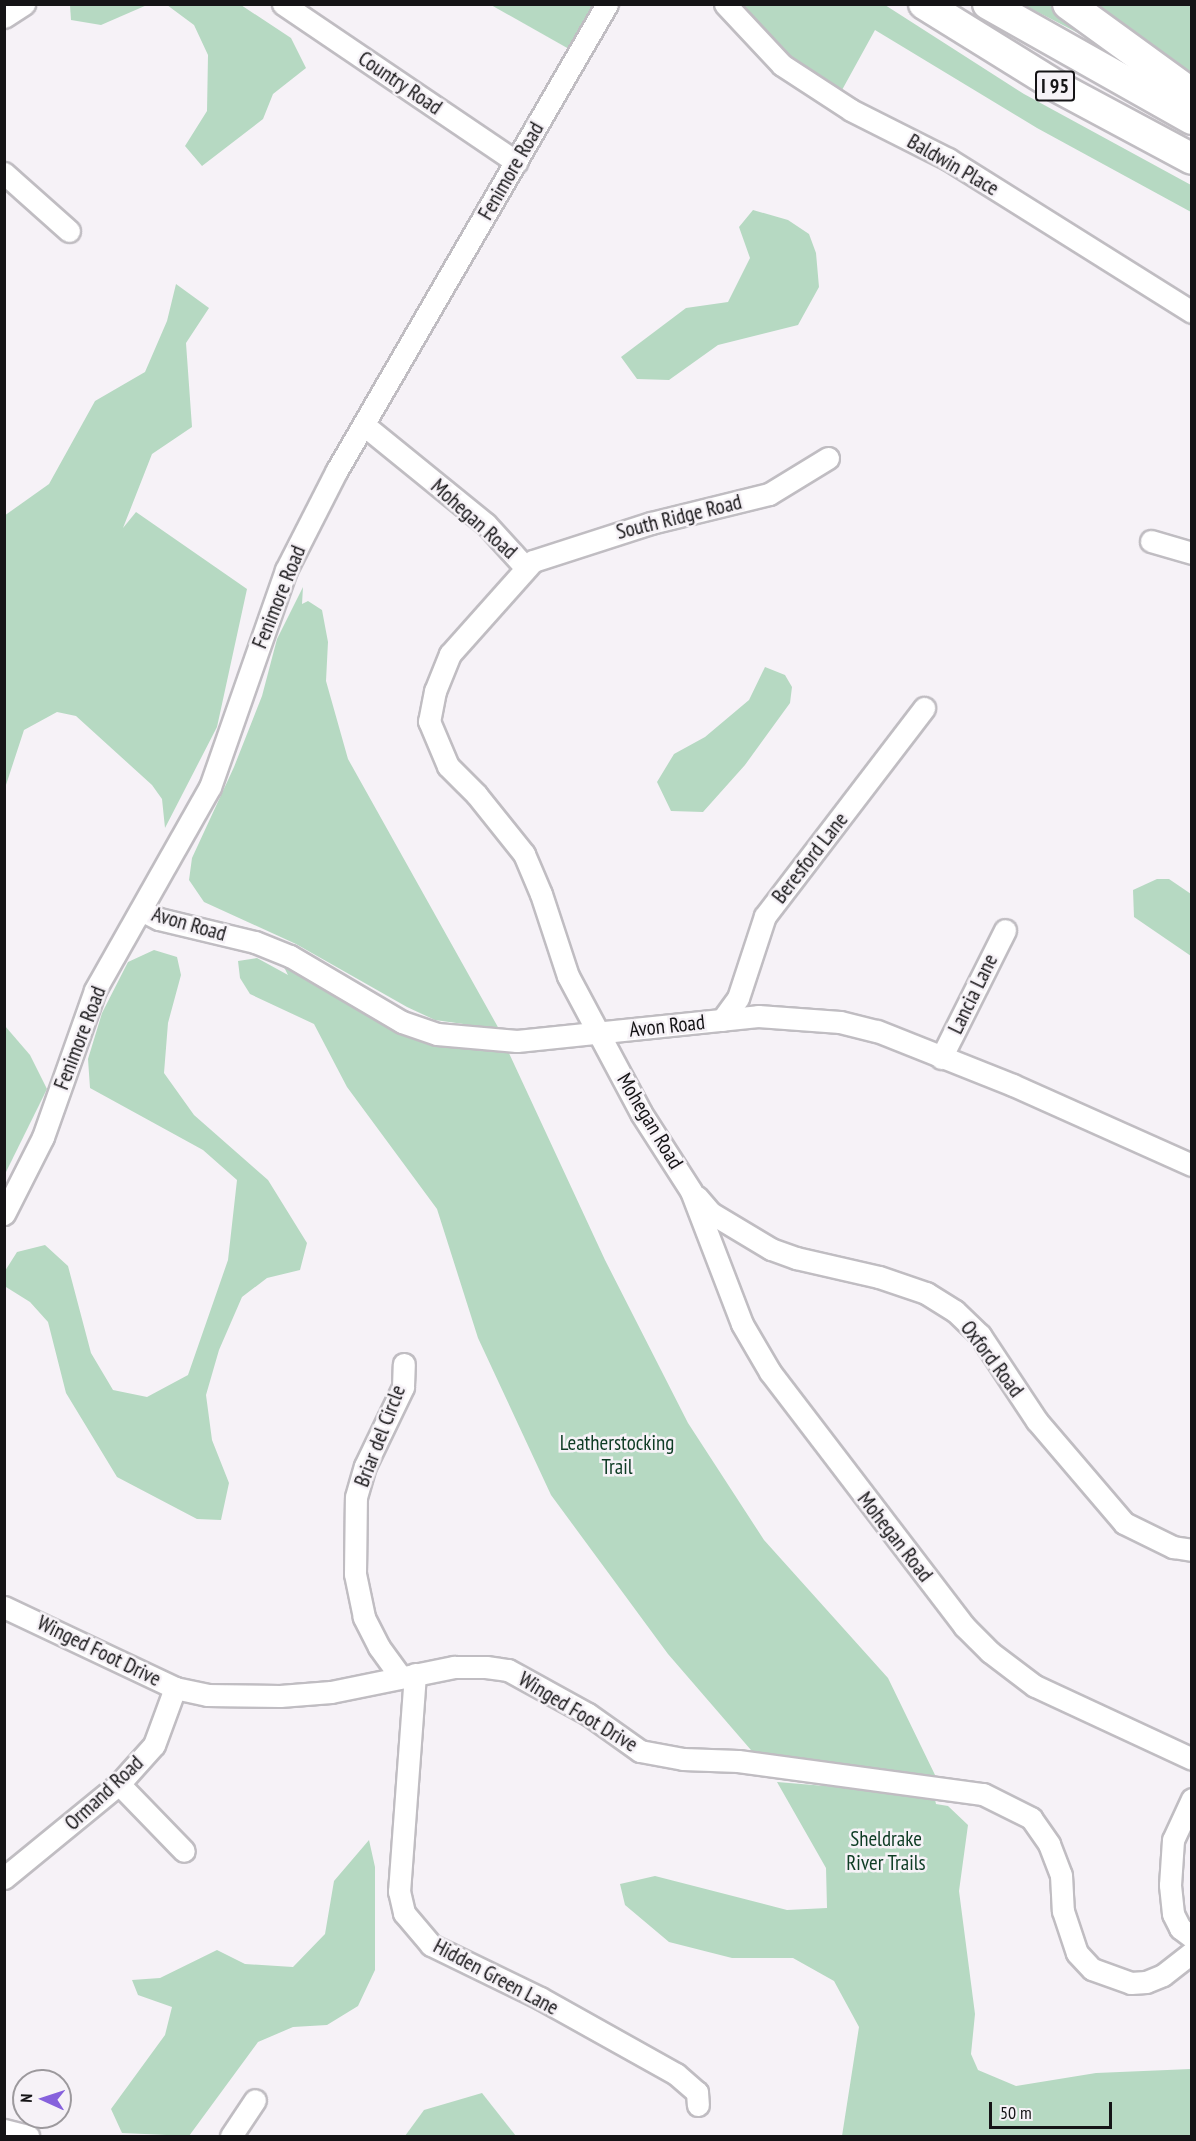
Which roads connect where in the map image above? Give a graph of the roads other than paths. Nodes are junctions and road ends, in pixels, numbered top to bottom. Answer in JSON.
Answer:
{"nodes":[{"id":1,"x":24,"y":4,"type":"edge"},
{"id":2,"x":283,"y":4,"type":"edge"},
{"id":3,"x":607,"y":4,"type":"edge"},
{"id":4,"x":725,"y":4,"type":"edge"},
{"id":5,"x":924,"y":4,"type":"edge"},
{"id":6,"x":988,"y":4,"type":"edge"},
{"id":7,"x":1068,"y":4,"type":"edge"},
{"id":8,"x":4,"y":17,"type":"edge"},
{"id":9,"x":1191,"y":94,"type":"edge"},
{"id":10,"x":1191,"y":119,"type":"edge"},
{"id":11,"x":1191,"y":159,"type":"edge"},
{"id":12,"x":516,"y":162,"type":"junction"},
{"id":13,"x":4,"y":173,"type":"edge"},
{"id":14,"x":69,"y":231,"type":"dead end"},
{"id":15,"x":1191,"y":312,"type":"edge"},
{"id":16,"x":364,"y":425,"type":"junction"},
{"id":17,"x":828,"y":458,"type":"dead end"},
{"id":18,"x":1151,"y":541,"type":"dead end"},
{"id":19,"x":1191,"y":553,"type":"edge"},
{"id":20,"x":526,"y":568,"type":"junction"},
{"id":21,"x":924,"y":708,"type":"dead end"},
{"id":22,"x":141,"y":910,"type":"junction"},
{"id":23,"x":1005,"y":930,"type":"dead end"},
{"id":24,"x":722,"y":1020,"type":"junction"},
{"id":25,"x":600,"y":1034,"type":"junction"},
{"id":26,"x":941,"y":1058,"type":"junction"},
{"id":27,"x":1191,"y":1165,"type":"edge"},
{"id":28,"x":692,"y":1191,"type":"junction"},
{"id":29,"x":4,"y":1214,"type":"edge"},
{"id":30,"x":404,"y":1364,"type":"dead end"},
{"id":31,"x":1191,"y":1550,"type":"edge"},
{"id":32,"x":4,"y":1607,"type":"edge"},
{"id":33,"x":407,"y":1675,"type":"junction"},
{"id":34,"x":176,"y":1688,"type":"junction"},
{"id":35,"x":1191,"y":1759,"type":"edge"},
{"id":36,"x":119,"y":1784,"type":"junction"},
{"id":37,"x":1191,"y":1799,"type":"edge"},
{"id":38,"x":184,"y":1851,"type":"dead end"},
{"id":39,"x":4,"y":1878,"type":"edge"},
{"id":40,"x":1191,"y":1937,"type":"edge"},
{"id":41,"x":1191,"y":1952,"type":"edge"},
{"id":42,"x":255,"y":2100,"type":"dead end"},
{"id":43,"x":698,"y":2105,"type":"dead end"},
{"id":44,"x":5,"y":2131,"type":"edge"},
{"id":45,"x":28,"y":2136,"type":"edge"},
{"id":46,"x":231,"y":2136,"type":"edge"}],
"edges":[{"from":1,"to":8,"type":"street"},
{"from":2,"to":12,"type":"street","name":"Country Road"},
{"from":3,"to":12,"type":"street","name":"Fenimore Road"},
{"from":4,"to":15,"type":"street","name":"Baldwin Place"},
{"from":5,"to":11,"type":"highway","number":"I 95"},
{"from":6,"to":10,"type":"highway","number":"I 95"},
{"from":7,"to":9,"type":"highway"},
{"from":12,"to":16,"type":"street","name":"Fenimore Road"},
{"from":13,"to":14,"type":"street"},
{"from":16,"to":20,"type":"street","name":"Mohegan Road"},
{"from":16,"to":22,"type":"street","name":"Fenimore Road"},
{"from":17,"to":20,"type":"street","name":"South Ridge Road"},
{"from":18,"to":19,"type":"street"},
{"from":20,"to":25,"type":"street","name":"Mohegan Road"},
{"from":21,"to":24,"type":"street","name":"Beresford Lane"},
{"from":22,"to":25,"type":"street","name":"Avon Road"},
{"from":22,"to":29,"type":"street","name":"Fenimore Road"},
{"from":23,"to":26,"type":"street","name":"Lancia Lane"},
{"from":24,"to":25,"type":"street","name":"Avon Road"},
{"from":24,"to":26,"type":"street","name":"Avon Road"},
{"from":25,"to":28,"type":"street","name":"Mohegan Road"},
{"from":26,"to":27,"type":"street","name":"Avon Road"},
{"from":28,"to":31,"type":"street","name":"Oxford Road"},
{"from":28,"to":35,"type":"street","name":"Mohegan Road"},
{"from":30,"to":33,"type":"street","name":"Briar del Circle"},
{"from":32,"to":34,"type":"street","name":"Winged Foot Drive"},
{"from":33,"to":34,"type":"street","name":"Winged Foot Drive"},
{"from":33,"to":41,"type":"street","name":"Winged Foot Drive"},
{"from":33,"to":43,"type":"street","name":"Hidden Green Lane"},
{"from":34,"to":36,"type":"street","name":"Ormand Road"},
{"from":36,"to":38,"type":"street"},
{"from":36,"to":39,"type":"street","name":"Ormand Road"},
{"from":37,"to":40,"type":"street"},
{"from":42,"to":46,"type":"street"},
{"from":44,"to":45,"type":"street"}]}
